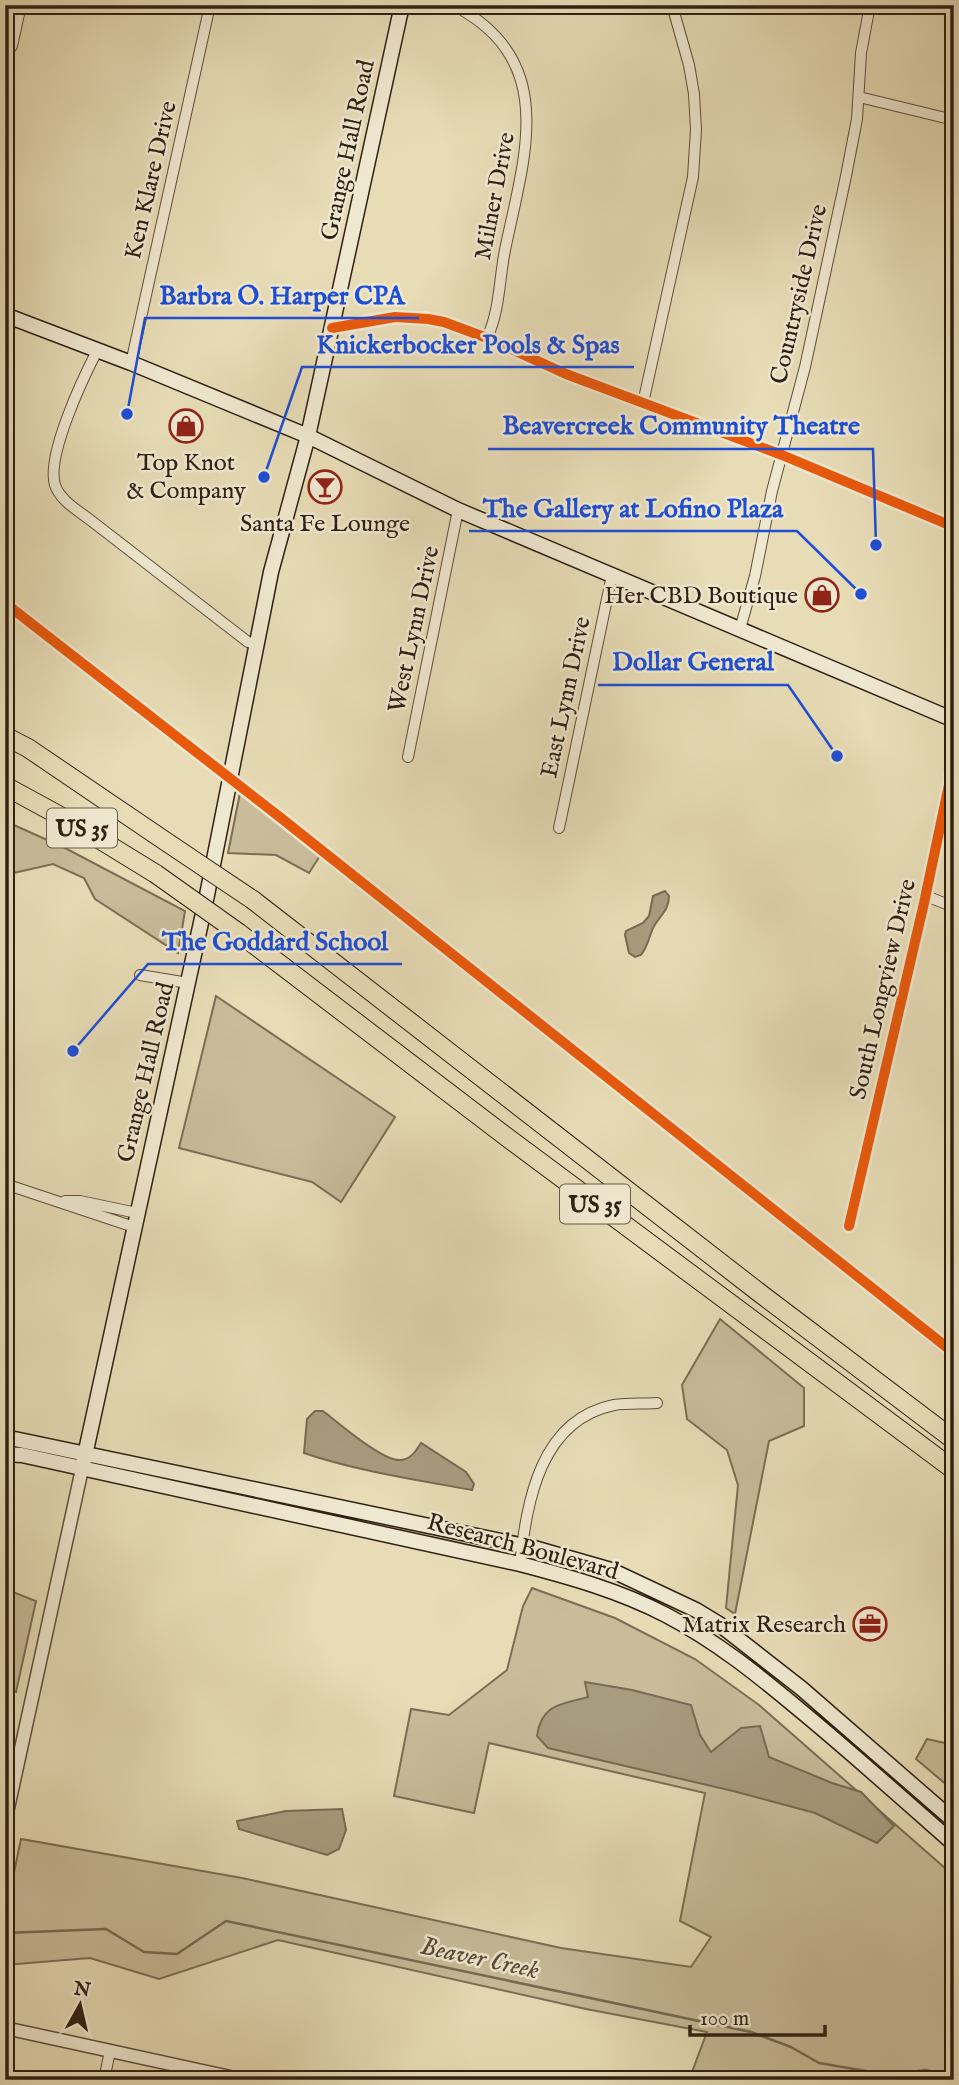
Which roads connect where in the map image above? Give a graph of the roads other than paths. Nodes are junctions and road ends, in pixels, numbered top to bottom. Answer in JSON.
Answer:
{"nodes":[{"id":1,"x":21,"y":5,"type":"edge"},
{"id":2,"x":211,"y":5,"type":"edge"},
{"id":3,"x":402,"y":5,"type":"edge"},
{"id":4,"x":453,"y":5,"type":"edge"},
{"id":5,"x":672,"y":5,"type":"edge"},
{"id":6,"x":870,"y":5,"type":"edge"},
{"id":7,"x":5,"y":55,"type":"edge"},
{"id":8,"x":859,"y":97,"type":"junction"},
{"id":9,"x":954,"y":120,"type":"edge"},
{"id":10,"x":5,"y":315,"type":"edge"},
{"id":11,"x":332,"y":328,"type":"junction"},
{"id":12,"x":487,"y":338,"type":"junction"},
{"id":13,"x":97,"y":351,"type":"junction"},
{"id":14,"x":131,"y":363,"type":"junction"},
{"id":15,"x":643,"y":402,"type":"junction"},
{"id":16,"x":308,"y":436,"type":"junction"},
{"id":17,"x":782,"y":455,"type":"junction"},
{"id":18,"x":458,"y":510,"type":"junction"},
{"id":19,"x":954,"y":527,"type":"edge"},
{"id":20,"x":612,"y":575,"type":"junction"},
{"id":21,"x":740,"y":629,"type":"junction"},
{"id":22,"x":255,"y":644,"type":"junction"},
{"id":23,"x":954,"y":720,"type":"edge"},
{"id":24,"x":5,"y":736,"type":"edge"},
{"id":25,"x":5,"y":746,"type":"edge"},
{"id":26,"x":408,"y":757,"type":"dead end"},
{"id":27,"x":954,"y":761,"type":"edge"},
{"id":28,"x":5,"y":786,"type":"edge"},
{"id":29,"x":5,"y":796,"type":"edge"},
{"id":30,"x":112,"y":805,"type":"junction"},
{"id":31,"x":559,"y":828,"type":"dead end"},
{"id":32,"x":107,"y":843,"type":"junction"},
{"id":33,"x":926,"y":896,"type":"junction"},
{"id":34,"x":954,"y":907,"type":"edge"},
{"id":35,"x":140,"y":975,"type":"dead end"},
{"id":36,"x":188,"y":983,"type":"junction"},
{"id":37,"x":5,"y":1184,"type":"edge"},
{"id":38,"x":135,"y":1220,"type":"junction"},
{"id":39,"x":849,"y":1226,"type":"dead end"},
{"id":40,"x":657,"y":1404,"type":"dead end"},
{"id":41,"x":5,"y":1437,"type":"edge"},
{"id":42,"x":954,"y":1440,"type":"edge"},
{"id":43,"x":5,"y":1454,"type":"edge"},
{"id":44,"x":83,"y":1461,"type":"junction"},
{"id":45,"x":954,"y":1470,"type":"edge"},
{"id":46,"x":522,"y":1546,"type":"junction"},
{"id":47,"x":520,"y":1564,"type":"junction"},
{"id":48,"x":954,"y":1821,"type":"edge"},
{"id":49,"x":5,"y":1822,"type":"edge"},
{"id":50,"x":954,"y":1844,"type":"edge"},
{"id":51,"x":5,"y":2028,"type":"edge"},
{"id":52,"x":110,"y":2051,"type":"junction"},
{"id":53,"x":104,"y":2080,"type":"edge"},
{"id":54,"x":244,"y":2080,"type":"edge"}],
"edges":[{"from":1,"to":7,"type":"street"},
{"from":2,"to":14,"type":"street","name":"Ken Klare Drive"},
{"from":3,"to":11,"type":"main road","name":"Grange Hall Road"},
{"from":4,"to":12,"type":"street","name":"Milner Drive"},
{"from":5,"to":15,"type":"street"},
{"from":6,"to":8,"type":"street","name":"Countryside Drive"},
{"from":8,"to":9,"type":"street"},
{"from":8,"to":17,"type":"street","name":"Countryside Drive"},
{"from":10,"to":13,"type":"main road"},
{"from":11,"to":12,"type":"street"},
{"from":11,"to":16,"type":"main road","name":"Grange Hall Road"},
{"from":12,"to":15,"type":"street"},
{"from":13,"to":14,"type":"main road"},
{"from":13,"to":22,"type":"street"},
{"from":14,"to":16,"type":"main road"},
{"from":15,"to":17,"type":"street"},
{"from":16,"to":18,"type":"main road"},
{"from":16,"to":22,"type":"main road","name":"Grange Hall Road"},
{"from":17,"to":19,"type":"street"},
{"from":17,"to":21,"type":"street","name":"Countryside Drive"},
{"from":18,"to":20,"type":"main road"},
{"from":18,"to":26,"type":"street","name":"West Lynn Drive"},
{"from":20,"to":21,"type":"main road"},
{"from":20,"to":31,"type":"street","name":"East Lynn Drive"},
{"from":21,"to":23,"type":"main road"},
{"from":22,"to":36,"type":"main road","name":"Grange Hall Road"},
{"from":24,"to":30,"type":"highway"},
{"from":25,"to":30,"type":"highway","number":"US 35"},
{"from":27,"to":33,"type":"street","name":"South Longview Drive"},
{"from":28,"to":32,"type":"highway","number":"US 35"},
{"from":29,"to":32,"type":"highway"},
{"from":30,"to":42,"type":"highway","number":"US 35","bridge":true},
{"from":32,"to":45,"type":"highway","number":"US 35","bridge":true},
{"from":33,"to":34,"type":"street"},
{"from":33,"to":39,"type":"street","name":"South Longview Drive"},
{"from":35,"to":36,"type":"street"},
{"from":36,"to":38,"type":"main road","name":"Grange Hall Road"},
{"from":37,"to":38,"type":"street"},
{"from":38,"to":44,"type":"main road","name":"Grange Hall Road"},
{"from":40,"to":46,"type":"street"},
{"from":41,"to":44,"type":"main road","name":"Research Boulevard"},
{"from":43,"to":44,"type":"main road","name":"Research Boulevard"},
{"from":44,"to":46,"type":"main road","name":"Research Boulevard"},
{"from":44,"to":47,"type":"main road","name":"Research Boulevard"},
{"from":44,"to":49,"type":"street","name":"Grange Hall Road"},
{"from":46,"to":47,"type":"street"},
{"from":46,"to":48,"type":"main road","name":"Research Boulevard"},
{"from":47,"to":50,"type":"main road","name":"Research Boulevard"},
{"from":51,"to":52,"type":"street"},
{"from":52,"to":53,"type":"street"},
{"from":52,"to":54,"type":"street"}]}
